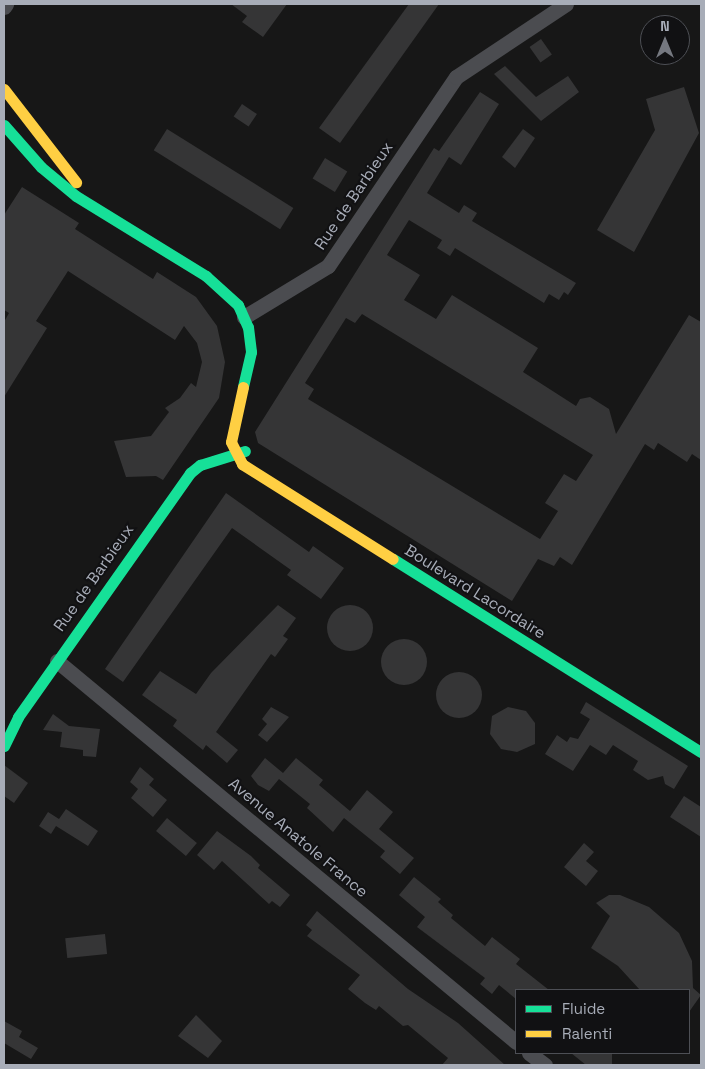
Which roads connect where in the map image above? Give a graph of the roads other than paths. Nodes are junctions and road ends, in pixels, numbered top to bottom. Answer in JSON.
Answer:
{"nodes":[{"id":1,"x":6,"y":4,"type":"edge"},
{"id":2,"x":566,"y":4,"type":"edge"},
{"id":3,"x":4,"y":7,"type":"edge"},
{"id":4,"x":4,"y":89,"type":"edge"},
{"id":5,"x":4,"y":124,"type":"edge"},
{"id":6,"x":107,"y":216,"type":"junction"},
{"id":7,"x":244,"y":317,"type":"junction"},
{"id":8,"x":240,"y":453,"type":"junction"},
{"id":9,"x":57,"y":660,"type":"junction"},
{"id":10,"x":701,"y":739,"type":"edge"},
{"id":11,"x":4,"y":746,"type":"edge"},
{"id":12,"x":701,"y":752,"type":"edge"},
{"id":13,"x":515,"y":1041,"type":"edge"},
{"id":14,"x":531,"y":1054,"type":"edge"},
{"id":15,"x":545,"y":1065,"type":"edge"}],
"edges":[{"from":1,"to":3,"type":"street"},
{"from":2,"to":7,"type":"street","name":"Rue de Barbieux"},
{"from":4,"to":6,"type":"street"},
{"from":5,"to":6,"type":"street"},
{"from":6,"to":7,"type":"street"},
{"from":7,"to":8,"type":"street"},
{"from":8,"to":9,"type":"street","name":"Rue de Barbieux"},
{"from":8,"to":10,"type":"street","name":"Boulevard Lacordaire"},
{"from":8,"to":12,"type":"street","name":"Boulevard Lacordaire"},
{"from":9,"to":11,"type":"street","name":"Rue de Barbieux"},
{"from":9,"to":13,"type":"street","name":"Avenue Anatole France"},
{"from":14,"to":15,"type":"street"}]}
